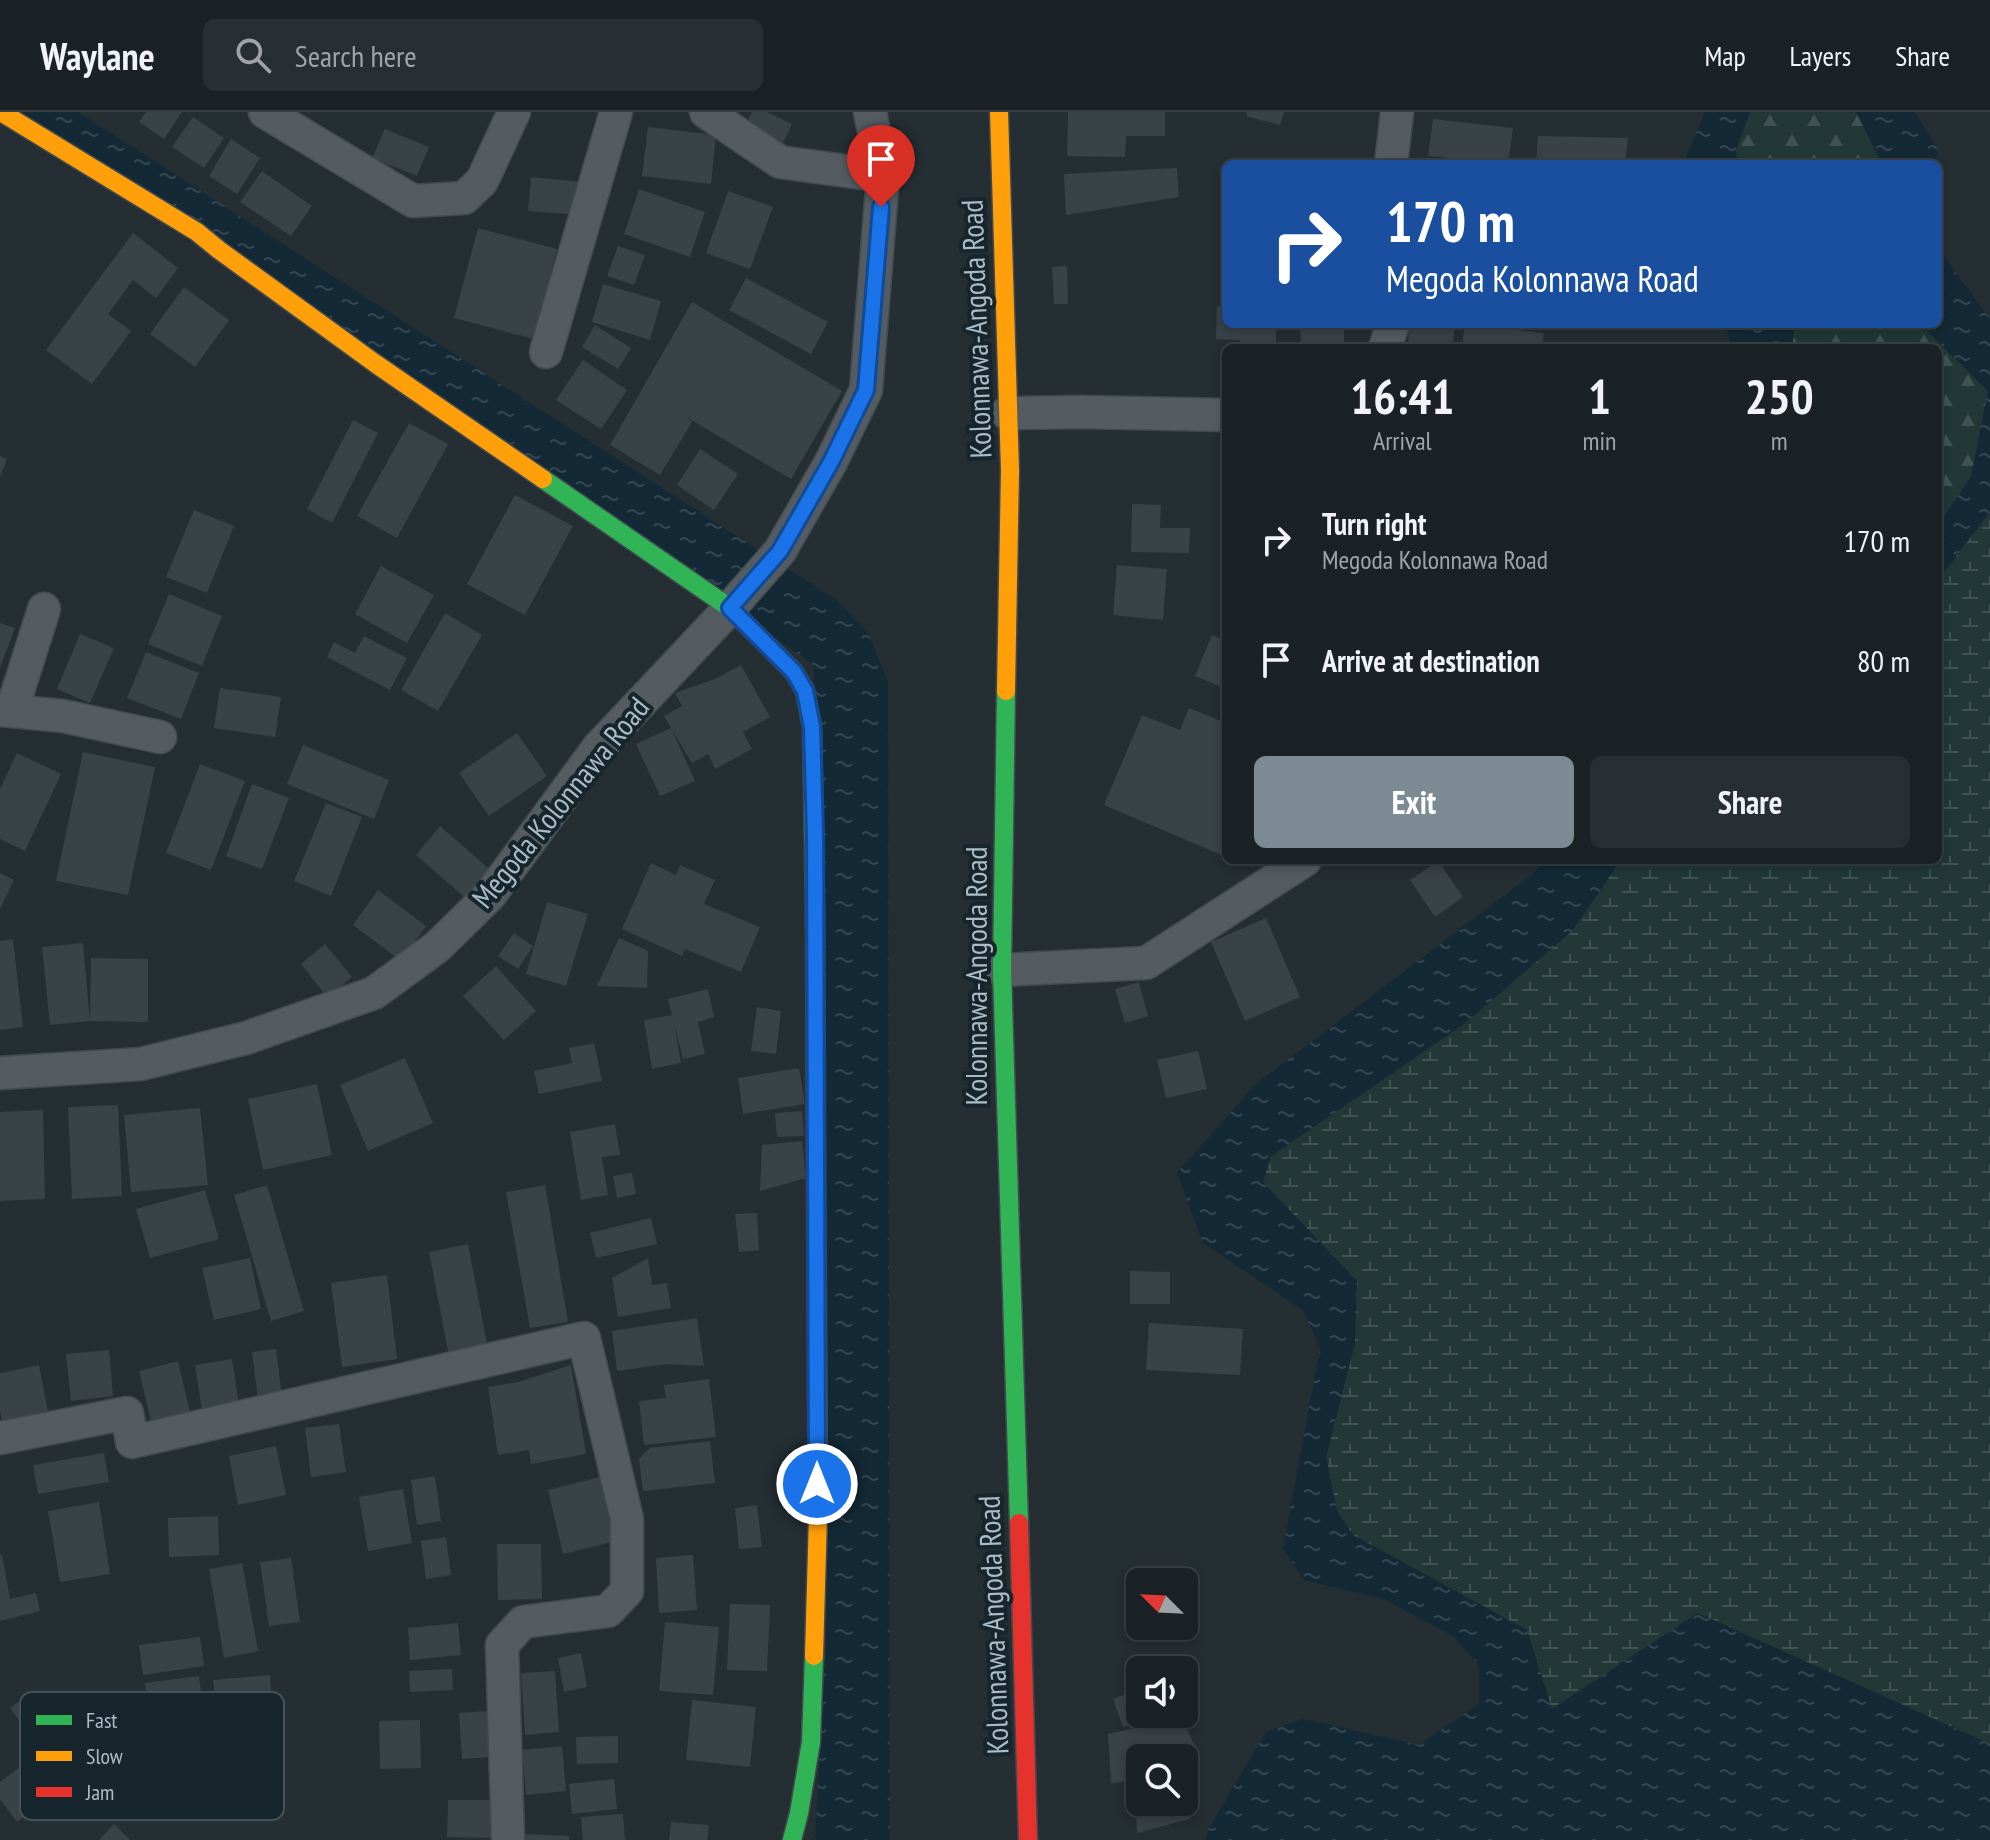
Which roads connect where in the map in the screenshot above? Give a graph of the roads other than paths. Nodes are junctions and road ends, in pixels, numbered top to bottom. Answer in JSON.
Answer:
{"nodes":[{"id":1,"x":1,"y":112,"type":"edge"},
{"id":2,"x":265,"y":112,"type":"edge"},
{"id":3,"x":514,"y":112,"type":"edge"},
{"id":4,"x":616,"y":112,"type":"edge"},
{"id":5,"x":706,"y":112,"type":"edge"},
{"id":6,"x":870,"y":112,"type":"edge"},
{"id":7,"x":999,"y":112,"type":"edge"},
{"id":8,"x":1397,"y":112,"type":"edge"},
{"id":9,"x":1391,"y":160,"type":"edge"},
{"id":10,"x":883,"y":176,"type":"junction"},
{"id":11,"x":546,"y":352,"type":"dead end"},
{"id":12,"x":1007,"y":413,"type":"junction"},
{"id":13,"x":1222,"y":415,"type":"edge"},
{"id":14,"x":730,"y":608,"type":"junction"},
{"id":15,"x":44,"y":609,"type":"dead end"},
{"id":16,"x":6,"y":710,"type":"edge"},
{"id":17,"x":160,"y":737,"type":"dead end"},
{"id":18,"x":1299,"y":864,"type":"edge"},
{"id":19,"x":1002,"y":970,"type":"junction"},
{"id":20,"x":0,"y":1073,"type":"edge"},
{"id":21,"x":0,"y":1438,"type":"edge"},
{"id":22,"x":508,"y":1840,"type":"edge"},
{"id":23,"x":792,"y":1840,"type":"edge"},
{"id":24,"x":1028,"y":1840,"type":"edge"}],
"edges":[{"from":1,"to":14,"type":"street"},
{"from":2,"to":3,"type":"street"},
{"from":4,"to":11,"type":"street"},
{"from":5,"to":10,"type":"street"},
{"from":6,"to":10,"type":"street","name":"Megoda Kolonnawa Road"},
{"from":7,"to":12,"type":"street","name":"Kolonnawa-Angoda Road"},
{"from":8,"to":9,"type":"street"},
{"from":10,"to":14,"type":"street","name":"Megoda Kolonnawa Road"},
{"from":12,"to":13,"type":"street"},
{"from":12,"to":19,"type":"street","name":"Kolonnawa-Angoda Road"},
{"from":14,"to":20,"type":"street","name":"Megoda Kolonnawa Road"},
{"from":14,"to":23,"type":"street"},
{"from":15,"to":16,"type":"street"},
{"from":16,"to":17,"type":"street"},
{"from":18,"to":19,"type":"street"},
{"from":19,"to":24,"type":"street","name":"Kolonnawa-Angoda Road"},
{"from":21,"to":22,"type":"street"}]}
